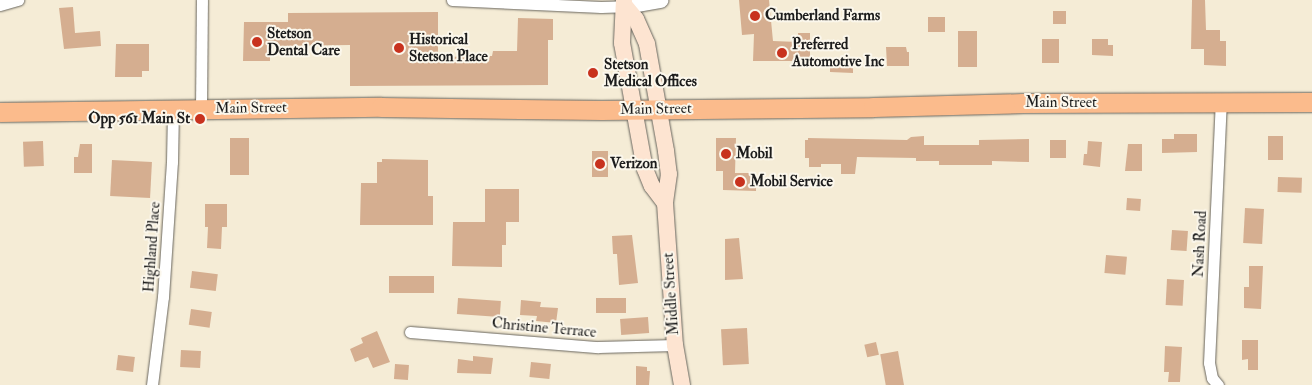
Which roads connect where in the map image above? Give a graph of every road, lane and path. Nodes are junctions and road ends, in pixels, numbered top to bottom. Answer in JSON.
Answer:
{"nodes":[{"id":1,"x":18,"y":0,"type":"edge"},
{"id":2,"x":202,"y":0,"type":"edge"},
{"id":3,"x":452,"y":0,"type":"edge"},
{"id":4,"x":660,"y":0,"type":"edge"},
{"id":5,"x":624,"y":3,"type":"edge"},
{"id":6,"x":0,"y":5,"type":"edge"},
{"id":7,"x":1220,"y":102,"type":"junction"},
{"id":8,"x":1312,"y":102,"type":"edge"},
{"id":9,"x":202,"y":109,"type":"junction"},
{"id":10,"x":658,"y":109,"type":"junction"},
{"id":11,"x":172,"y":110,"type":"junction"},
{"id":12,"x":634,"y":110,"type":"junction"},
{"id":13,"x":0,"y":112,"type":"edge"},
{"id":14,"x":665,"y":203,"type":"junction"},
{"id":15,"x":410,"y":332,"type":"dead end"},
{"id":16,"x":675,"y":345,"type":"junction"},
{"id":17,"x":152,"y":385,"type":"edge"},
{"id":18,"x":682,"y":385,"type":"edge"},
{"id":19,"x":1218,"y":385,"type":"edge"}],
"edges":[{"from":1,"to":6,"type":"street"},
{"from":2,"to":9,"type":"street"},
{"from":3,"to":5,"type":"street"},
{"from":4,"to":5,"type":"street"},
{"from":5,"to":10,"type":"main road","name":"Middle Street"},
{"from":5,"to":12,"type":"main road"},
{"from":7,"to":8,"type":"main road","name":"Main Street"},
{"from":7,"to":10,"type":"main road","name":"Main Street"},
{"from":7,"to":19,"type":"street","name":"Nash Road"},
{"from":9,"to":11,"type":"main road","name":"Main Street"},
{"from":9,"to":12,"type":"main road","name":"Main Street"},
{"from":10,"to":12,"type":"main road","name":"Main Street"},
{"from":10,"to":14,"type":"main road","name":"Middle Street"},
{"from":11,"to":13,"type":"main road","name":"Main Street"},
{"from":11,"to":17,"type":"street","name":"Highland Place"},
{"from":12,"to":14,"type":"main road"},
{"from":14,"to":16,"type":"main road","name":"Middle Street"},
{"from":15,"to":16,"type":"street","name":"Christine Terrace"},
{"from":16,"to":18,"type":"main road","name":"Middle Street"}]}
